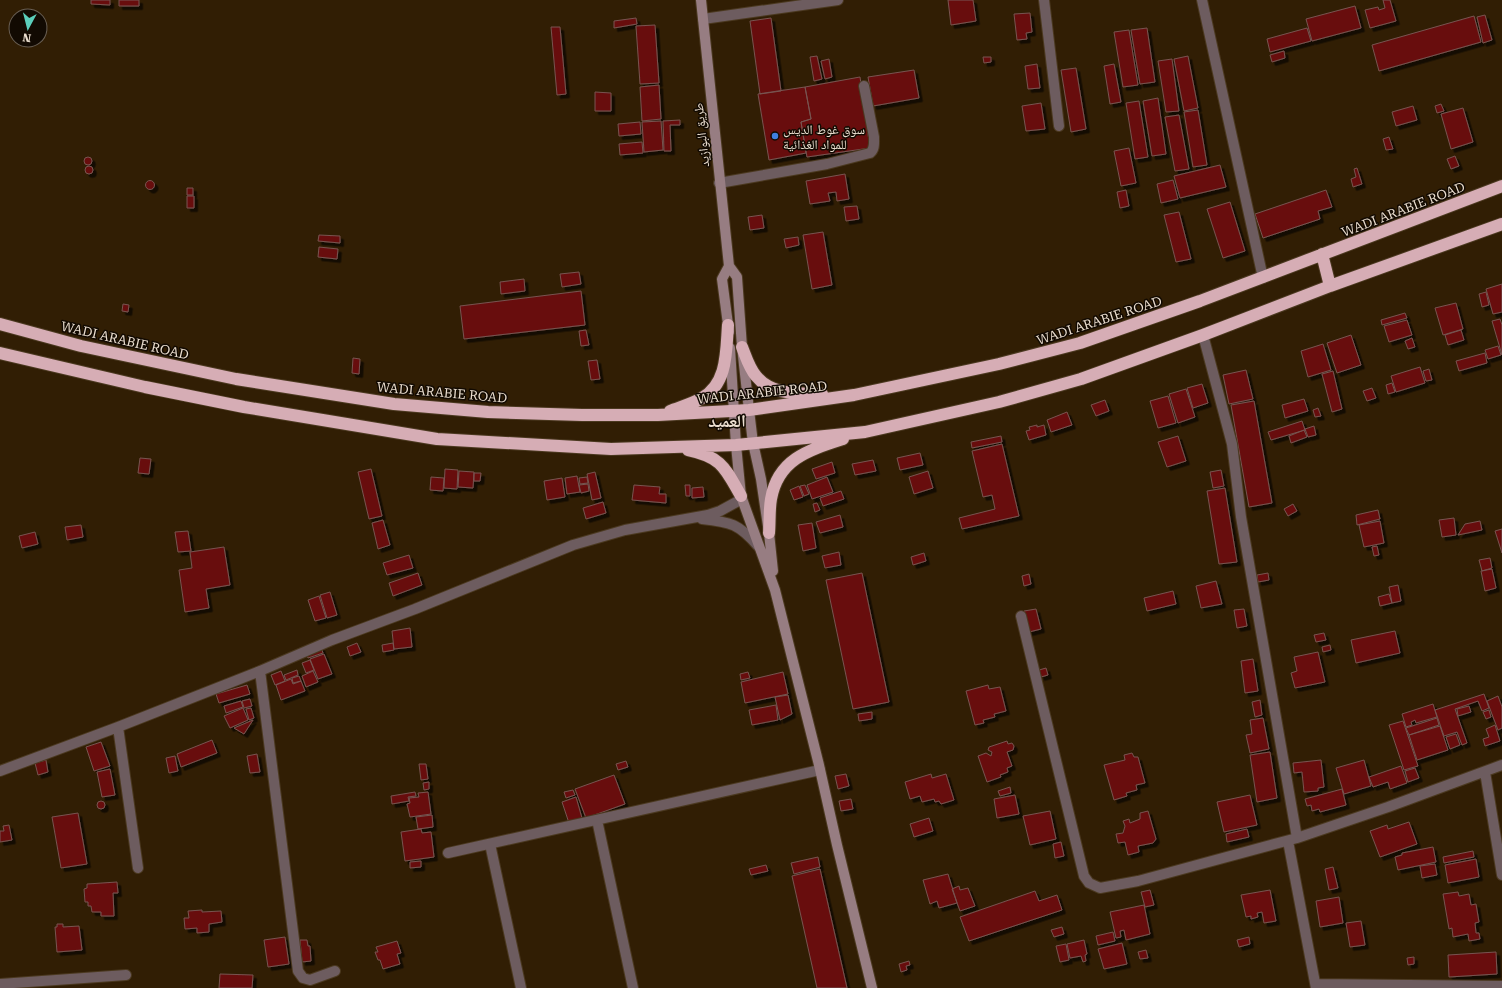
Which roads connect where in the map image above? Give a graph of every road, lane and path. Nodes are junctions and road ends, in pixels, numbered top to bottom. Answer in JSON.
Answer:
{"nodes":[{"id":1,"x":701,"y":0,"type":"edge"},
{"id":2,"x":838,"y":0,"type":"edge"},
{"id":3,"x":1044,"y":0,"type":"edge"},
{"id":4,"x":1202,"y":0,"type":"edge"},
{"id":5,"x":703,"y":19,"type":"junction"},
{"id":6,"x":864,"y":86,"type":"dead end"},
{"id":7,"x":1059,"y":126,"type":"dead end"},
{"id":8,"x":719,"y":183,"type":"junction"},
{"id":9,"x":1502,"y":186,"type":"edge"},
{"id":10,"x":1502,"y":224,"type":"edge"},
{"id":11,"x":1322,"y":254,"type":"junction"},
{"id":12,"x":729,"y":266,"type":"junction"},
{"id":13,"x":1262,"y":278,"type":"junction"},
{"id":14,"x":1330,"y":286,"type":"junction"},
{"id":15,"x":0,"y":324,"type":"edge"},
{"id":16,"x":728,"y":325,"type":"junction"},
{"id":17,"x":1203,"y":335,"type":"junction"},
{"id":18,"x":742,"y":347,"type":"junction"},
{"id":19,"x":0,"y":353,"type":"edge"},
{"id":20,"x":854,"y":396,"type":"junction"},
{"id":21,"x":749,"y":410,"type":"junction"},
{"id":22,"x":734,"y":411,"type":"junction"},
{"id":23,"x":658,"y":415,"type":"junction"},
{"id":24,"x":865,"y":432,"type":"junction"},
{"id":25,"x":753,"y":443,"type":"junction"},
{"id":26,"x":736,"y":445,"type":"junction"},
{"id":27,"x":672,"y":447,"type":"junction"},
{"id":28,"x":742,"y":497,"type":"junction"},
{"id":29,"x":694,"y":518,"type":"junction"},
{"id":30,"x":769,"y":533,"type":"junction"},
{"id":31,"x":758,"y":546,"type":"junction"},
{"id":32,"x":775,"y":590,"type":"junction"},
{"id":33,"x":1021,"y":616,"type":"dead end"},
{"id":34,"x":260,"y":671,"type":"junction"},
{"id":35,"x":118,"y":727,"type":"junction"},
{"id":36,"x":1502,"y":765,"type":"edge"},
{"id":37,"x":820,"y":770,"type":"junction"},
{"id":38,"x":0,"y":771,"type":"edge"},
{"id":39,"x":1485,"y":772,"type":"junction"},
{"id":40,"x":597,"y":820,"type":"junction"},
{"id":41,"x":1293,"y":839,"type":"junction"},
{"id":42,"x":490,"y":844,"type":"junction"},
{"id":43,"x":448,"y":853,"type":"dead end"},
{"id":44,"x":138,"y":868,"type":"dead end"},
{"id":45,"x":1502,"y":875,"type":"edge"},
{"id":46,"x":335,"y":971,"type":"dead end"},
{"id":47,"x":126,"y":975,"type":"dead end"},
{"id":48,"x":0,"y":984,"type":"edge"},
{"id":49,"x":1316,"y":986,"type":"edge"},
{"id":50,"x":1502,"y":986,"type":"edge"},
{"id":51,"x":521,"y":988,"type":"edge"},
{"id":52,"x":634,"y":988,"type":"edge"},
{"id":53,"x":872,"y":988,"type":"edge"}],
"edges":[{"from":1,"to":5,"type":"main road","name":"طريق البوازيد"},
{"from":2,"to":5,"type":"street"},
{"from":3,"to":7,"type":"street"},
{"from":4,"to":13,"type":"street"},
{"from":5,"to":8,"type":"main road","name":"طريق البوازيد"},
{"from":6,"to":8,"type":"street"},
{"from":8,"to":12,"type":"main road","name":"طريق البوازيد"},
{"from":9,"to":11,"type":"highway","name":"WADI ARABIE ROAD"},
{"from":10,"to":14,"type":"highway"},
{"from":11,"to":13,"type":"highway","name":"WADI ARABIE ROAD"},
{"from":11,"to":14,"type":"highway"},
{"from":12,"to":16,"type":"main road"},
{"from":12,"to":18,"type":"main road"},
{"from":13,"to":20,"type":"highway","name":"WADI ARABIE ROAD"},
{"from":14,"to":17,"type":"highway"},
{"from":15,"to":23,"type":"highway","name":"WADI ARABIE ROAD"},
{"from":16,"to":22,"type":"main road"},
{"from":16,"to":23,"type":"highway"},
{"from":17,"to":24,"type":"highway"},
{"from":17,"to":41,"type":"street"},
{"from":18,"to":20,"type":"highway"},
{"from":18,"to":21,"type":"main road"},
{"from":19,"to":27,"type":"highway"},
{"from":20,"to":21,"type":"highway","name":"WADI ARABIE ROAD"},
{"from":21,"to":22,"type":"highway","name":"WADI ARABIE ROAD"},
{"from":21,"to":25,"type":"main road"},
{"from":22,"to":23,"type":"highway","name":"WADI ARABIE ROAD"},
{"from":22,"to":26,"type":"main road"},
{"from":24,"to":25,"type":"highway"},
{"from":24,"to":30,"type":"highway"},
{"from":25,"to":26,"type":"highway"},
{"from":25,"to":30,"type":"main road"},
{"from":26,"to":27,"type":"highway"},
{"from":26,"to":28,"type":"main road"},
{"from":27,"to":28,"type":"highway"},
{"from":28,"to":29,"type":"street"},
{"from":28,"to":31,"type":"main road"},
{"from":29,"to":31,"type":"street"},
{"from":29,"to":34,"type":"street"},
{"from":30,"to":32,"type":"main road"},
{"from":31,"to":32,"type":"main road"},
{"from":32,"to":37,"type":"main road"},
{"from":33,"to":41,"type":"street"},
{"from":34,"to":35,"type":"street"},
{"from":34,"to":46,"type":"street"},
{"from":35,"to":38,"type":"street"},
{"from":35,"to":44,"type":"street"},
{"from":36,"to":39,"type":"street"},
{"from":37,"to":40,"type":"street"},
{"from":37,"to":53,"type":"main road"},
{"from":39,"to":41,"type":"street"},
{"from":39,"to":45,"type":"street"},
{"from":40,"to":42,"type":"street"},
{"from":40,"to":52,"type":"street"},
{"from":41,"to":49,"type":"street"},
{"from":42,"to":43,"type":"street"},
{"from":42,"to":51,"type":"street"},
{"from":47,"to":48,"type":"street"},
{"from":49,"to":50,"type":"street"}]}
